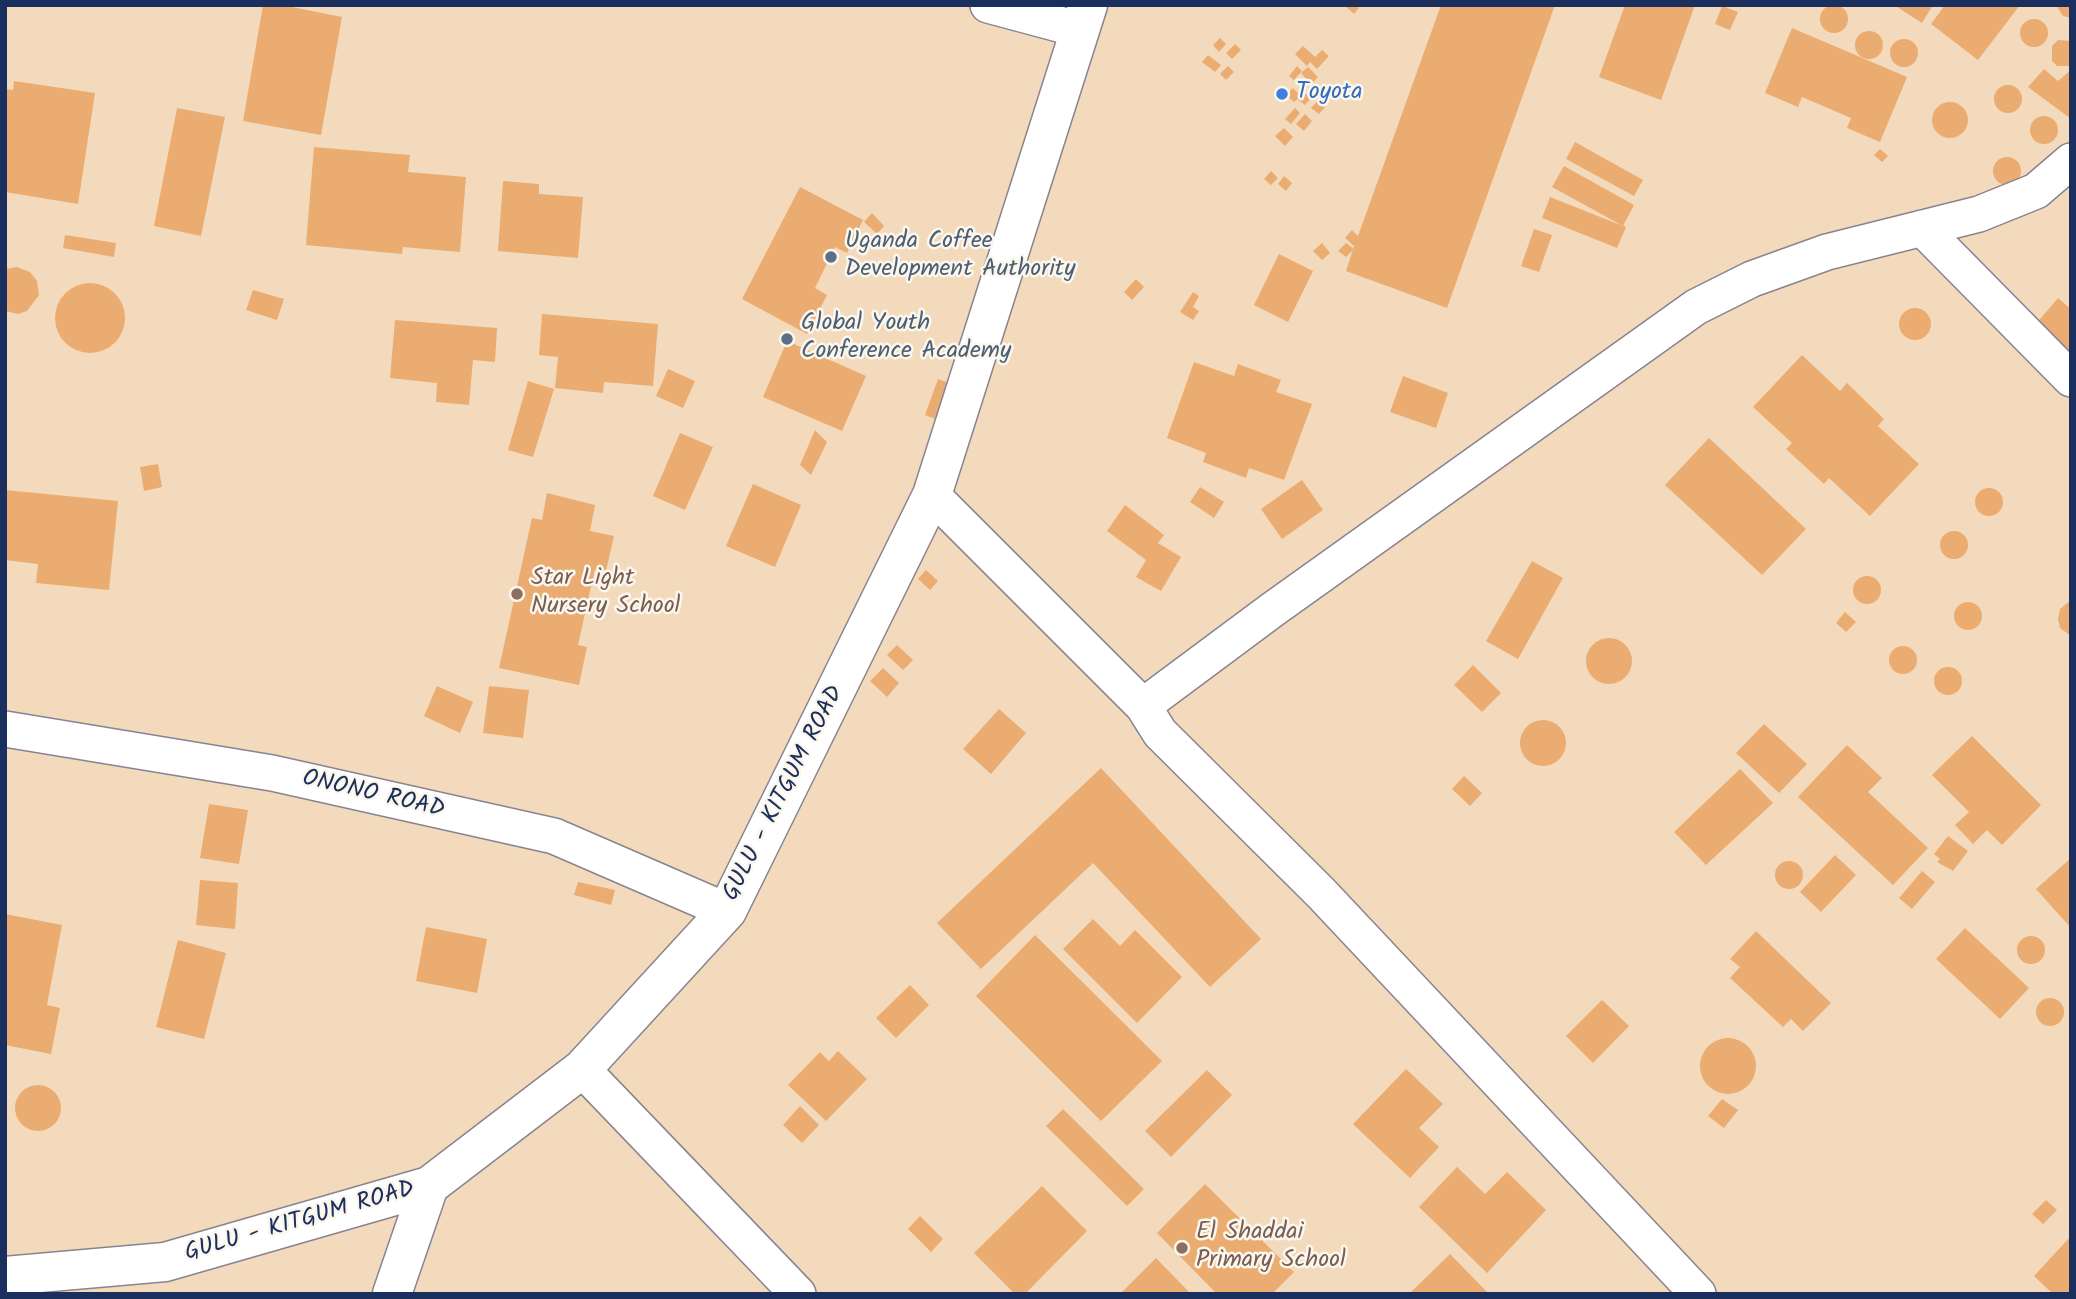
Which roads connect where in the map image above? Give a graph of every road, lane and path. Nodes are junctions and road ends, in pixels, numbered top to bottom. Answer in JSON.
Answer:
{"nodes":[{"id":1,"x":988,"y":5,"type":"edge"},
{"id":2,"x":1084,"y":18,"type":"edge"},
{"id":3,"x":2071,"y":161,"type":"edge"},
{"id":4,"x":1922,"y":228,"type":"junction"},
{"id":5,"x":2071,"y":379,"type":"edge"},
{"id":6,"x":932,"y":495,"type":"junction"},
{"id":7,"x":1143,"y":706,"type":"junction"},
{"id":8,"x":5,"y":729,"type":"edge"},
{"id":9,"x":727,"y":911,"type":"junction"},
{"id":10,"x":582,"y":1069,"type":"junction"},
{"id":11,"x":429,"y":1186,"type":"junction"},
{"id":12,"x":5,"y":1276,"type":"edge"},
{"id":13,"x":392,"y":1294,"type":"edge"},
{"id":14,"x":798,"y":1294,"type":"edge"},
{"id":15,"x":1698,"y":1294,"type":"edge"}],
"edges":[{"from":1,"to":2,"type":"street"},
{"from":2,"to":6,"type":"main road","name":"GULU - KITGUM ROAD"},
{"from":3,"to":4,"type":"street"},
{"from":4,"to":5,"type":"street"},
{"from":4,"to":7,"type":"street"},
{"from":6,"to":7,"type":"street"},
{"from":6,"to":9,"type":"main road","name":"GULU - KITGUM ROAD"},
{"from":7,"to":15,"type":"street"},
{"from":8,"to":9,"type":"street","name":"ONONO ROAD"},
{"from":9,"to":10,"type":"main road","name":"GULU - KITGUM ROAD"},
{"from":10,"to":11,"type":"main road","name":"GULU - KITGUM ROAD"},
{"from":10,"to":14,"type":"street"},
{"from":11,"to":12,"type":"main road","name":"GULU - KITGUM ROAD"},
{"from":11,"to":13,"type":"main road"}]}
